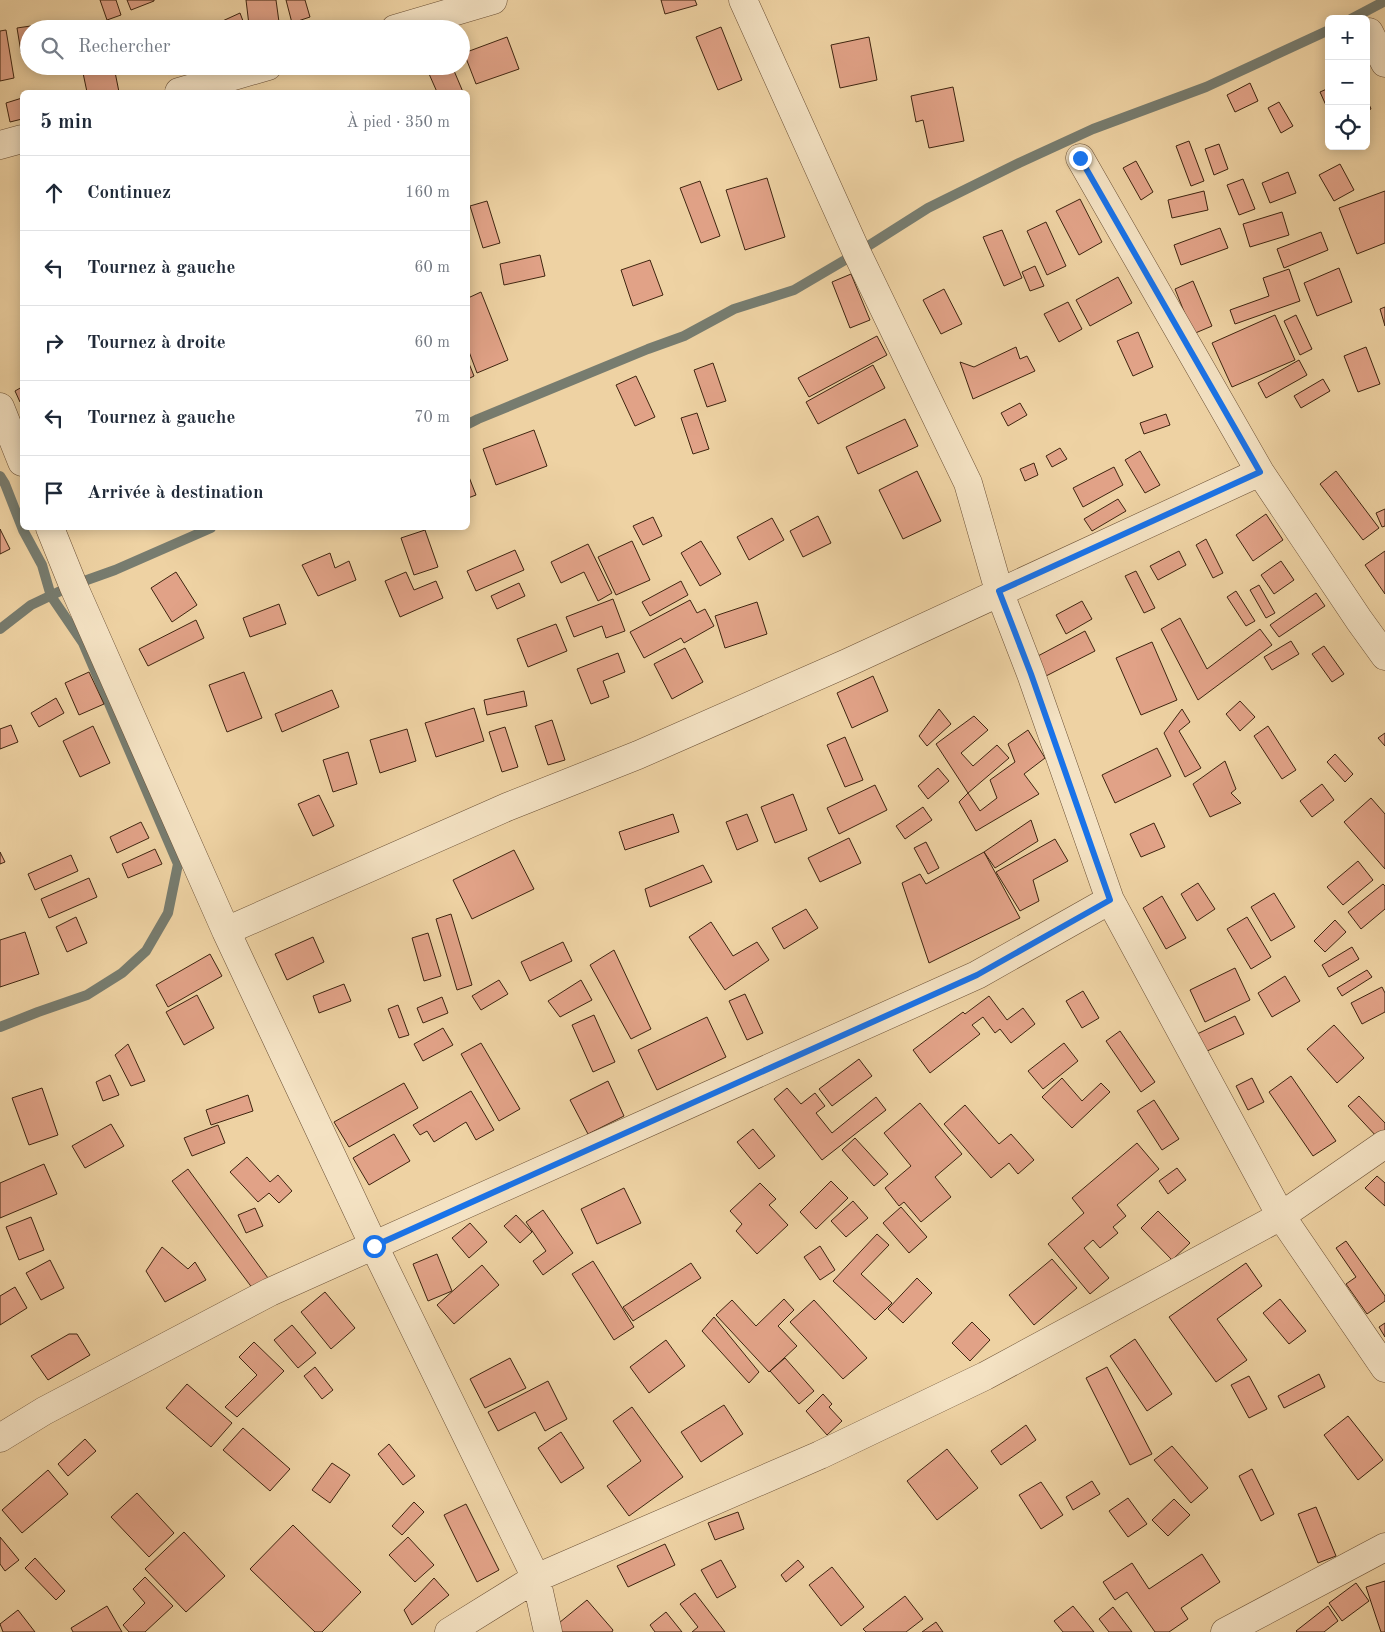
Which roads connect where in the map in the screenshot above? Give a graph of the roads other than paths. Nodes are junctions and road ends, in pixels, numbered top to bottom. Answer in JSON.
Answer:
{"nodes":[{"id":1,"x":493,"y":0,"type":"edge"},
{"id":2,"x":743,"y":0,"type":"edge"},
{"id":3,"x":425,"y":20,"type":"edge"},
{"id":4,"x":1370,"y":34,"type":"edge"},
{"id":5,"x":1385,"y":62,"type":"edge"},
{"id":6,"x":237,"y":75,"type":"edge"},
{"id":7,"x":186,"y":90,"type":"edge"},
{"id":8,"x":20,"y":139,"type":"edge"},
{"id":9,"x":0,"y":145,"type":"edge"},
{"id":10,"x":1080,"y":158,"type":"dead end"},
{"id":11,"x":0,"y":407,"type":"edge"},
{"id":12,"x":20,"y":457,"type":"edge"},
{"id":13,"x":1260,"y":472,"type":"junction"},
{"id":14,"x":51,"y":530,"type":"edge"},
{"id":15,"x":999,"y":591,"type":"junction"},
{"id":16,"x":1385,"y":656,"type":"edge"},
{"id":17,"x":1110,"y":900,"type":"junction"},
{"id":18,"x":226,"y":931,"type":"junction"},
{"id":19,"x":1385,"y":1144,"type":"edge"},
{"id":20,"x":1281,"y":1216,"type":"junction"},
{"id":21,"x":374,"y":1246,"type":"junction"},
{"id":22,"x":1385,"y":1368,"type":"edge"},
{"id":23,"x":0,"y":1438,"type":"edge"},
{"id":24,"x":1385,"y":1547,"type":"edge"},
{"id":25,"x":536,"y":1578,"type":"junction"},
{"id":26,"x":449,"y":1632,"type":"edge"},
{"id":27,"x":548,"y":1632,"type":"edge"},
{"id":28,"x":1226,"y":1632,"type":"edge"}],
"edges":[{"from":1,"to":3,"type":"street"},
{"from":2,"to":15,"type":"street"},
{"from":4,"to":5,"type":"street"},
{"from":6,"to":7,"type":"street"},
{"from":8,"to":9,"type":"street"},
{"from":10,"to":13,"type":"street"},
{"from":11,"to":12,"type":"street"},
{"from":13,"to":15,"type":"street"},
{"from":13,"to":16,"type":"street"},
{"from":14,"to":18,"type":"street"},
{"from":15,"to":17,"type":"street"},
{"from":15,"to":18,"type":"street"},
{"from":17,"to":20,"type":"street"},
{"from":17,"to":21,"type":"street"},
{"from":18,"to":21,"type":"street"},
{"from":19,"to":20,"type":"street"},
{"from":20,"to":22,"type":"street"},
{"from":20,"to":25,"type":"street"},
{"from":21,"to":23,"type":"street"},
{"from":21,"to":25,"type":"street"},
{"from":24,"to":28,"type":"street"},
{"from":25,"to":26,"type":"street"},
{"from":25,"to":27,"type":"street"}]}
